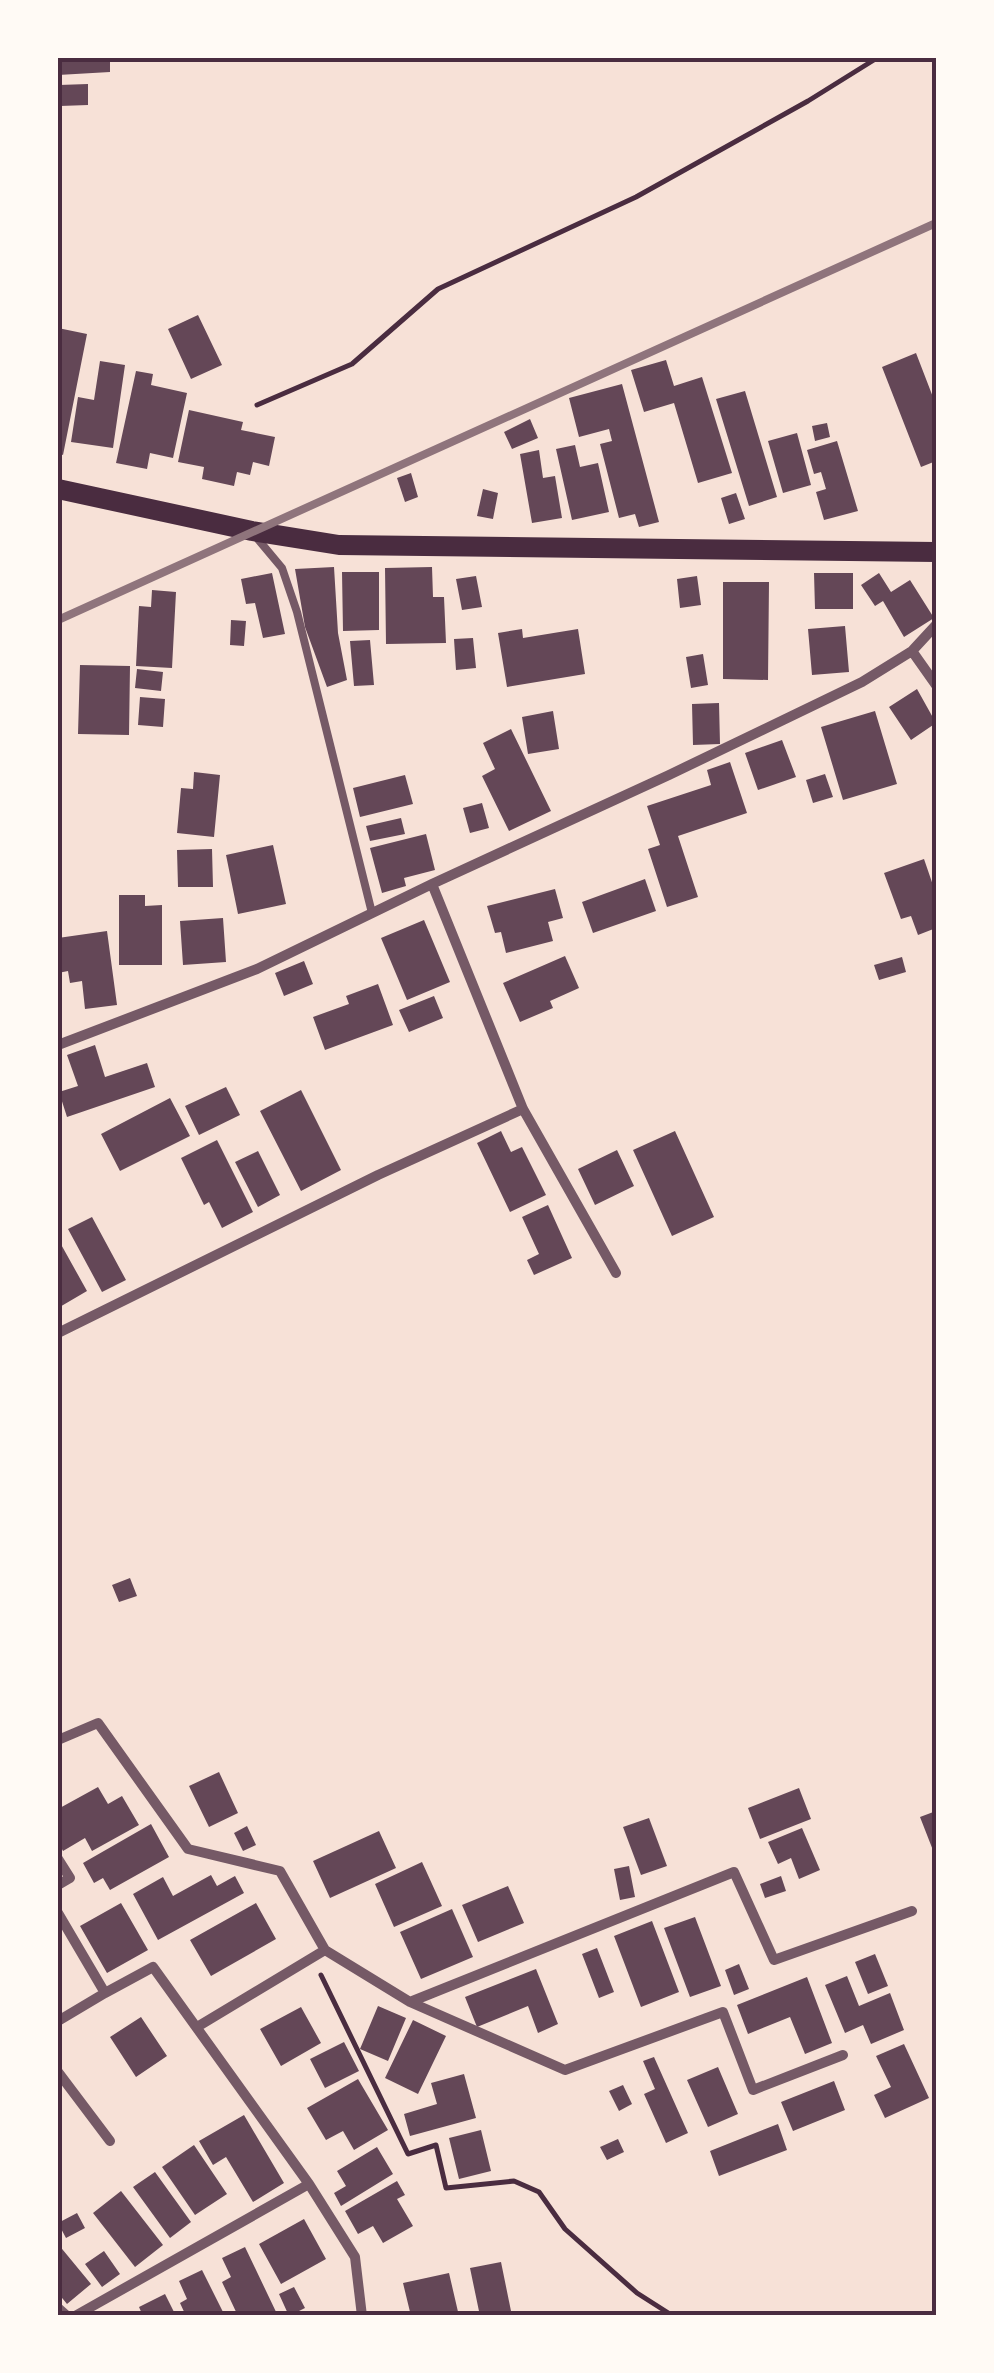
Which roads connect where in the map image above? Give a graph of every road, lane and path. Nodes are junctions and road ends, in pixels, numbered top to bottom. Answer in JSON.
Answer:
{"nodes":[{"id":1,"x":877,"y":58,"type":"edge"},
{"id":2,"x":257,"y":404,"type":"dead end"},
{"id":3,"x":58,"y":489,"type":"edge"},
{"id":4,"x":252,"y":530,"type":"junction"},
{"id":5,"x":936,"y":552,"type":"edge"},
{"id":6,"x":936,"y":625,"type":"edge"},
{"id":7,"x":912,"y":651,"type":"junction"},
{"id":8,"x":936,"y":685,"type":"edge"},
{"id":9,"x":432,"y":884,"type":"junction"},
{"id":10,"x":372,"y":913,"type":"junction"},
{"id":11,"x":58,"y":1045,"type":"edge"},
{"id":12,"x":523,"y":1109,"type":"junction"},
{"id":13,"x":616,"y":1274,"type":"dead end"},
{"id":14,"x":58,"y":1333,"type":"edge"},
{"id":15,"x":58,"y":1740,"type":"edge"},
{"id":16,"x":58,"y":1858,"type":"edge"},
{"id":17,"x":58,"y":1885,"type":"edge"},
{"id":18,"x":912,"y":1911,"type":"dead end"},
{"id":19,"x":58,"y":1913,"type":"edge"},
{"id":20,"x":325,"y":1950,"type":"junction"},
{"id":21,"x":105,"y":1994,"type":"junction"},
{"id":22,"x":410,"y":2002,"type":"junction"},
{"id":23,"x":58,"y":2021,"type":"edge"},
{"id":24,"x":198,"y":2027,"type":"junction"},
{"id":25,"x":843,"y":2056,"type":"dead end"},
{"id":26,"x":58,"y":2072,"type":"edge"},
{"id":27,"x":110,"y":2141,"type":"dead end"},
{"id":28,"x":309,"y":2184,"type":"junction"},
{"id":29,"x":58,"y":2308,"type":"edge"},
{"id":30,"x":67,"y":2316,"type":"edge"},
{"id":31,"x":75,"y":2316,"type":"edge"},
{"id":32,"x":362,"y":2316,"type":"edge"},
{"id":33,"x":672,"y":2316,"type":"edge"}],
"edges":[{"from":1,"to":2,"type":"path"},
{"from":3,"to":4,"type":"main road"},
{"from":4,"to":5,"type":"main road"},
{"from":4,"to":10,"type":"lane"},
{"from":6,"to":7,"type":"street"},
{"from":7,"to":8,"type":"street"},
{"from":7,"to":9,"type":"street"},
{"from":9,"to":10,"type":"street"},
{"from":9,"to":12,"type":"street"},
{"from":10,"to":11,"type":"street"},
{"from":12,"to":13,"type":"street"},
{"from":12,"to":14,"type":"street"},
{"from":15,"to":20,"type":"street"},
{"from":16,"to":17,"type":"street"},
{"from":18,"to":22,"type":"street"},
{"from":19,"to":21,"type":"street"},
{"from":20,"to":22,"type":"street"},
{"from":20,"to":24,"type":"street"},
{"from":20,"to":33,"type":"path"},
{"from":21,"to":23,"type":"street"},
{"from":21,"to":24,"type":"street"},
{"from":22,"to":25,"type":"street"},
{"from":24,"to":28,"type":"street"},
{"from":26,"to":27,"type":"street"},
{"from":28,"to":31,"type":"street"},
{"from":28,"to":32,"type":"street"},
{"from":29,"to":30,"type":"street"}]}
